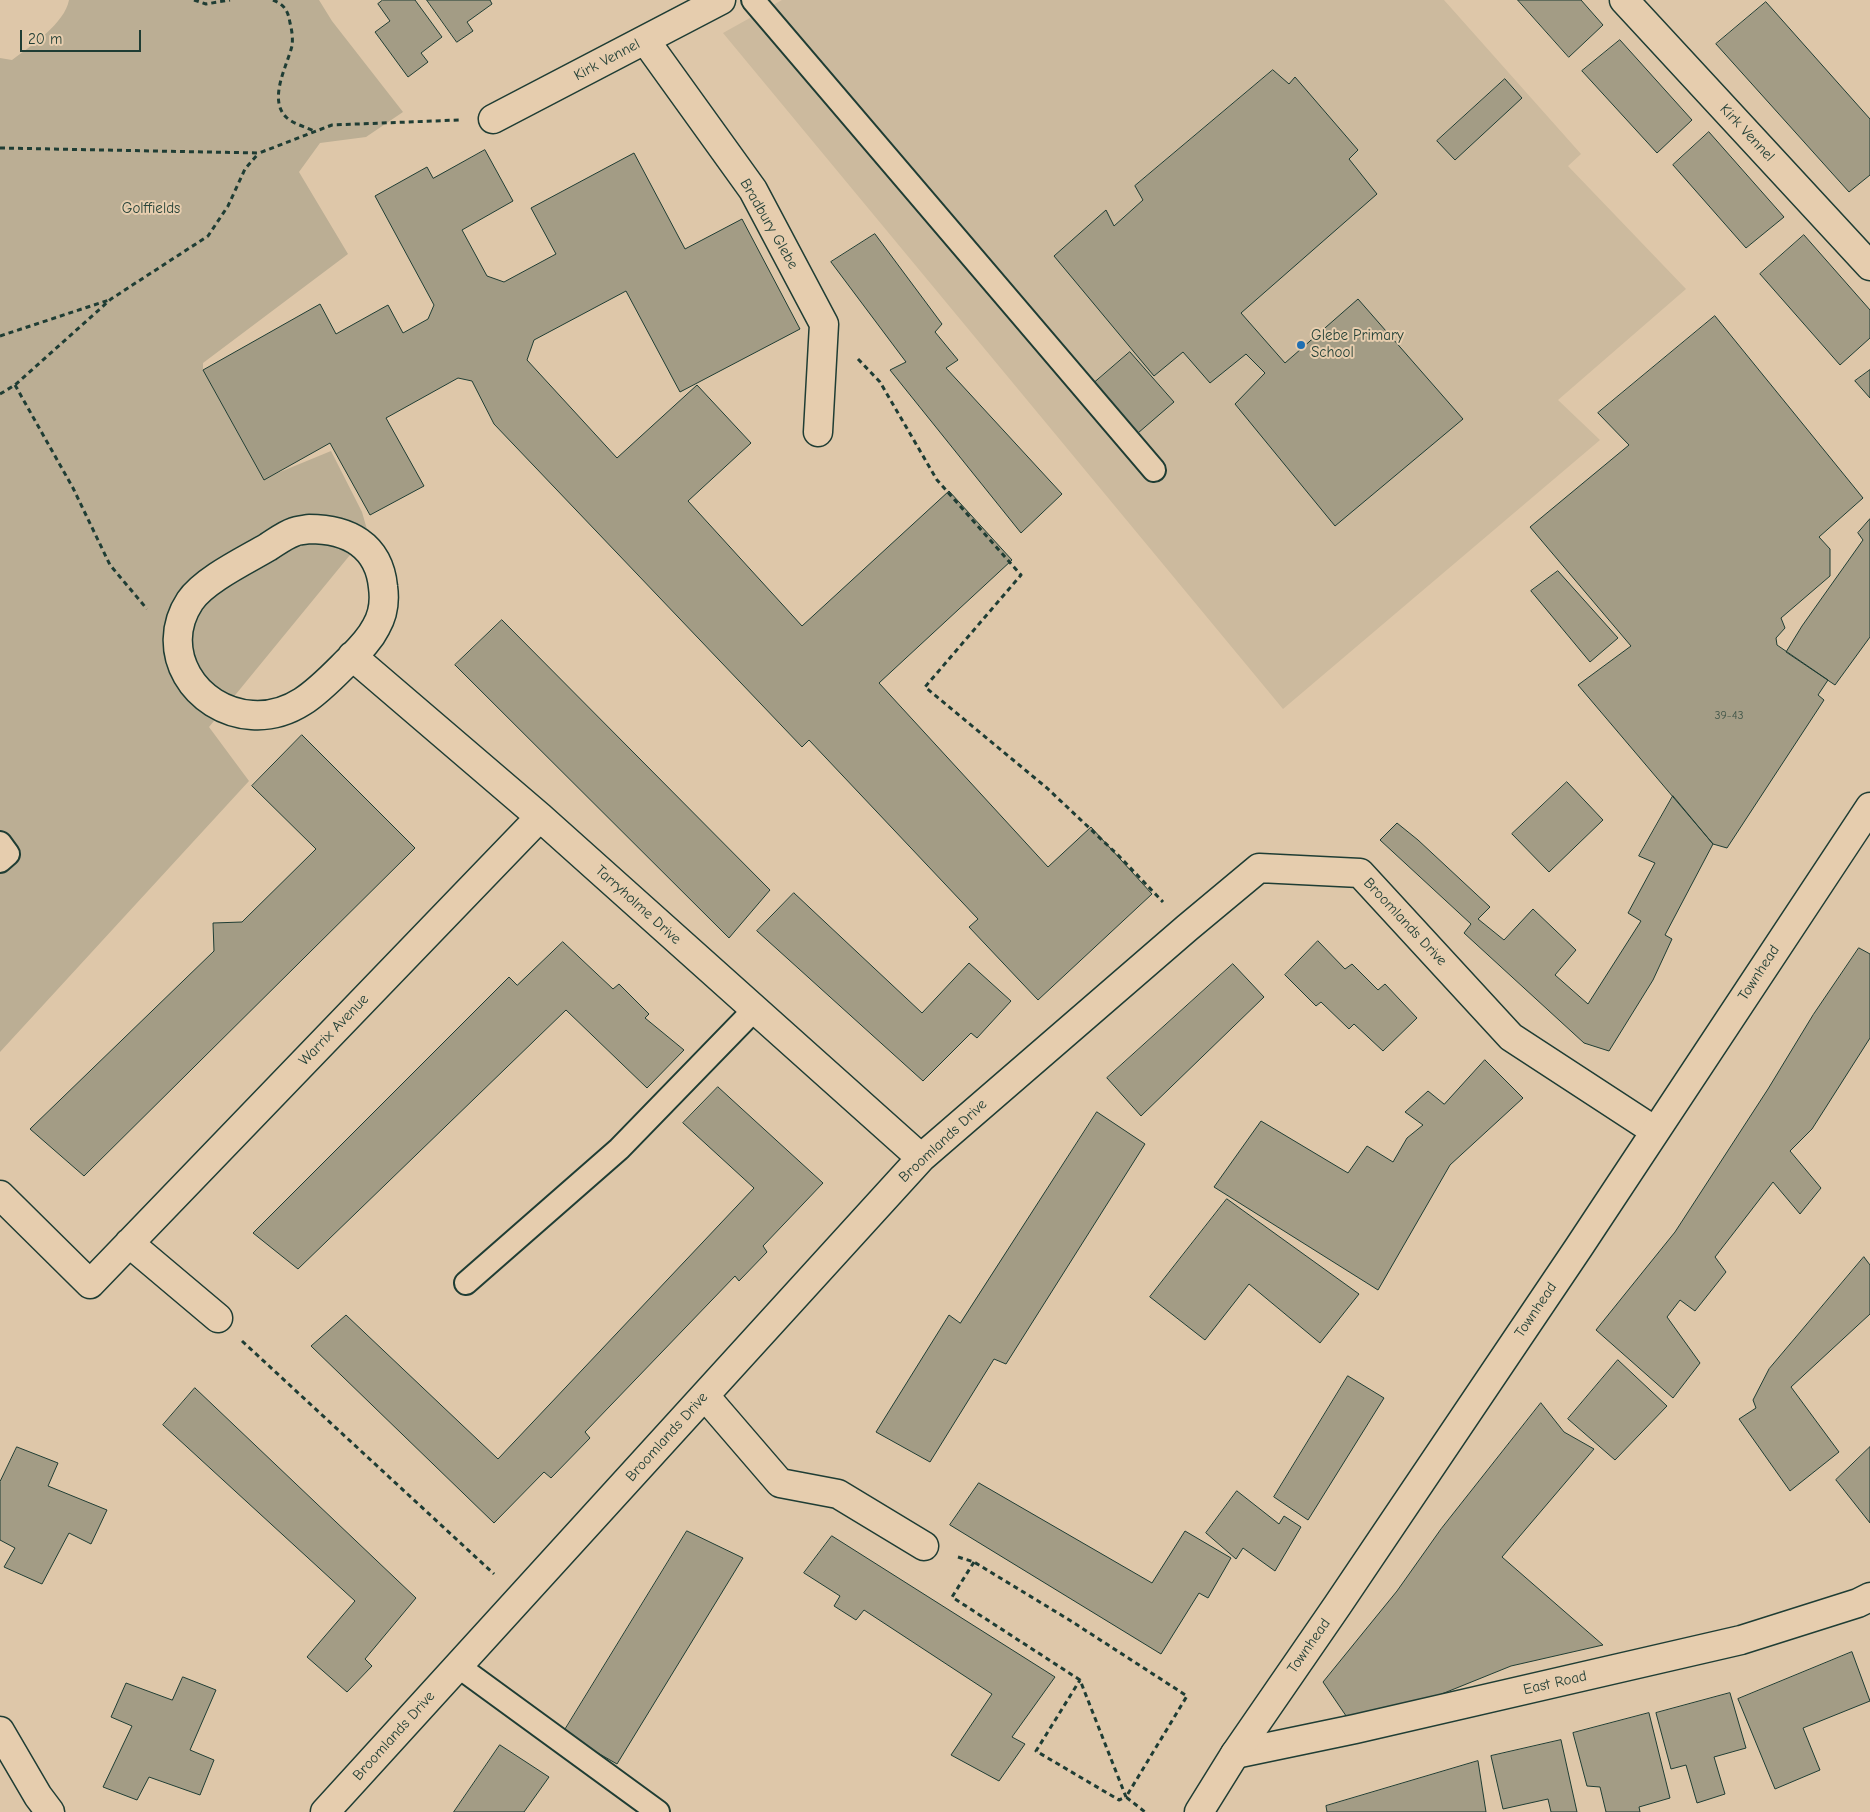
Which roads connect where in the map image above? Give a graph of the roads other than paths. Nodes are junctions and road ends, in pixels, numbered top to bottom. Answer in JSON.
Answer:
{"nodes":[{"id":1,"x":721,"y":0,"type":"edge"},
{"id":2,"x":753,"y":0,"type":"edge"},
{"id":3,"x":1624,"y":0,"type":"edge"},
{"id":4,"x":645,"y":40,"type":"junction"},
{"id":5,"x":493,"y":119,"type":"road end"},
{"id":6,"x":1870,"y":266,"type":"edge"},
{"id":7,"x":818,"y":432,"type":"dead end"},
{"id":8,"x":1154,"y":470,"type":"dead end"},
{"id":9,"x":352,"y":656,"type":"junction"},
{"id":10,"x":1870,"y":807,"type":"edge"},
{"id":11,"x":540,"y":817,"type":"junction"},
{"id":12,"x":0,"y":843,"type":"edge"},
{"id":13,"x":0,"y":861,"type":"edge"},
{"id":14,"x":755,"y":1009,"type":"junction"},
{"id":15,"x":1655,"y":1131,"type":"junction"},
{"id":16,"x":921,"y":1158,"type":"junction"},
{"id":17,"x":0,"y":1195,"type":"edge"},
{"id":18,"x":129,"y":1243,"type":"junction"},
{"id":19,"x":466,"y":1283,"type":"dead end"},
{"id":20,"x":218,"y":1318,"type":"road end"},
{"id":21,"x":705,"y":1396,"type":"junction"},
{"id":22,"x":924,"y":1546,"type":"road end"},
{"id":23,"x":1870,"y":1598,"type":"edge"},
{"id":24,"x":458,"y":1666,"type":"junction"},
{"id":25,"x":0,"y":1731,"type":"edge"},
{"id":26,"x":1235,"y":1754,"type":"junction"},
{"id":27,"x":37,"y":1807,"type":"edge"},
{"id":28,"x":325,"y":1812,"type":"edge"},
{"id":29,"x":658,"y":1812,"type":"edge"},
{"id":30,"x":1199,"y":1812,"type":"edge"}],
"edges":[{"from":1,"to":4,"type":"street","name":"Kirk Vennel"},
{"from":2,"to":8,"type":"lane"},
{"from":3,"to":6,"type":"street","name":"Kirk Vennel"},
{"from":4,"to":5,"type":"street","name":"Kirk Vennel"},
{"from":4,"to":7,"type":"street","name":"Bradbury Glebe"},
{"from":9,"to":9,"type":"street"},
{"from":9,"to":11,"type":"street","name":"Tarryholme Drive"},
{"from":10,"to":15,"type":"street","name":"Townhead"},
{"from":11,"to":14,"type":"street","name":"Tarryholme Drive"},
{"from":11,"to":18,"type":"street","name":"Warrix Avenue"},
{"from":12,"to":13,"type":"lane"},
{"from":14,"to":16,"type":"street","name":"Tarryholme Drive"},
{"from":14,"to":19,"type":"lane"},
{"from":15,"to":16,"type":"street","name":"Broomlands Drive"},
{"from":15,"to":26,"type":"street","name":"Townhead"},
{"from":16,"to":21,"type":"street","name":"Broomlands Drive"},
{"from":17,"to":18,"type":"street","name":"Warrix Avenue"},
{"from":18,"to":20,"type":"street"},
{"from":21,"to":22,"type":"street"},
{"from":21,"to":24,"type":"street","name":"Broomlands Drive"},
{"from":23,"to":26,"type":"street","name":"East Road"},
{"from":24,"to":28,"type":"street","name":"Broomlands Drive"},
{"from":24,"to":29,"type":"lane"},
{"from":25,"to":27,"type":"street"},
{"from":26,"to":30,"type":"street","name":"Townhead"}]}
